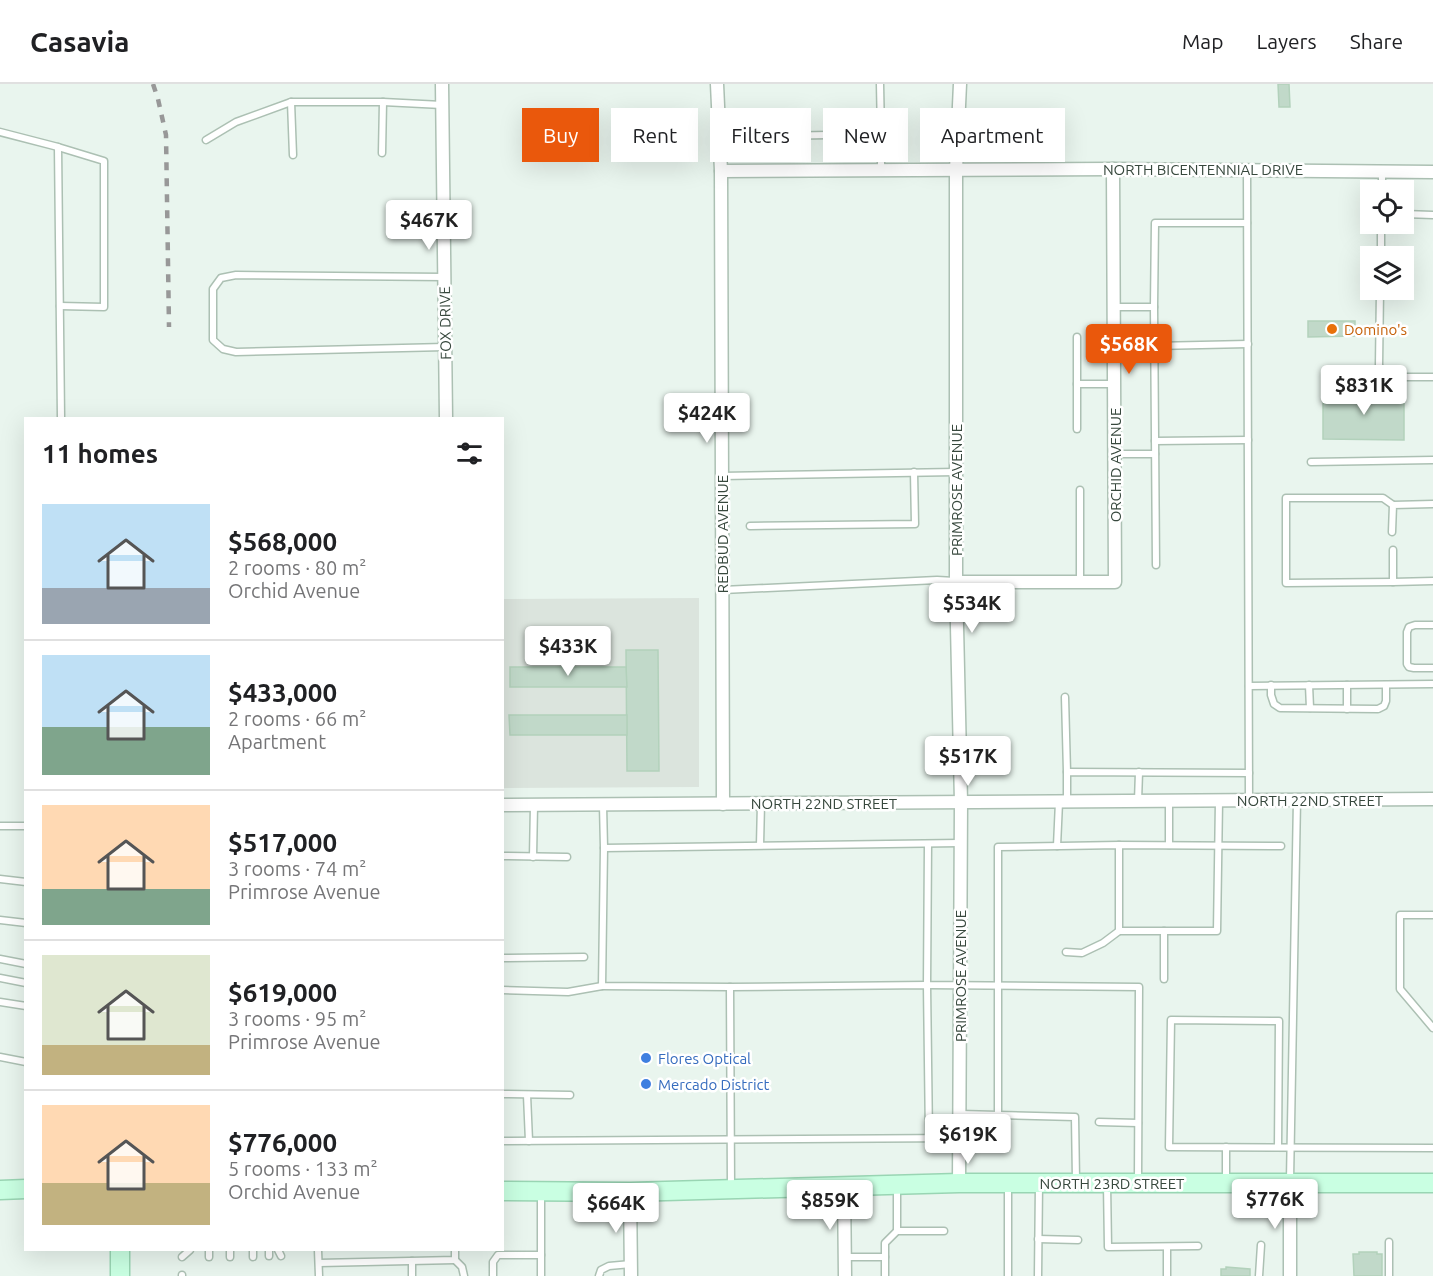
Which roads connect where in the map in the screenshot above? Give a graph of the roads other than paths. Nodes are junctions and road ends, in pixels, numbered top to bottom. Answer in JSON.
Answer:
{"nodes":[{"id":1,"x":442,"y":84,"type":"edge"},
{"id":2,"x":717,"y":84,"type":"edge"},
{"id":3,"x":879,"y":84,"type":"edge"},
{"id":4,"x":960,"y":84,"type":"edge"},
{"id":5,"x":291,"y":102,"type":"junction"},
{"id":6,"x":383,"y":102,"type":"junction"},
{"id":7,"x":442,"y":105,"type":"junction"},
{"id":8,"x":719,"y":108,"type":"edge"},
{"id":9,"x":879,"y":108,"type":"edge"},
{"id":10,"x":0,"y":132,"type":"edge"},
{"id":11,"x":206,"y":140,"type":"dead end"},
{"id":12,"x":58,"y":147,"type":"junction"},
{"id":13,"x":382,"y":153,"type":"dead end"},
{"id":14,"x":293,"y":155,"type":"dead end"},
{"id":15,"x":722,"y":162,"type":"edge"},
{"id":16,"x":881,"y":162,"type":"edge"},
{"id":17,"x":1113,"y":169,"type":"junction"},
{"id":18,"x":1247,"y":169,"type":"junction"},
{"id":19,"x":881,"y":170,"type":"junction"},
{"id":20,"x":956,"y":170,"type":"junction"},
{"id":21,"x":722,"y":171,"type":"junction"},
{"id":22,"x":1382,"y":171,"type":"junction"},
{"id":23,"x":1433,"y":172,"type":"edge"},
{"id":24,"x":1382,"y":180,"type":"edge"},
{"id":25,"x":1414,"y":214,"type":"edge"},
{"id":26,"x":1433,"y":215,"type":"edge"},
{"id":27,"x":1247,"y":223,"type":"junction"},
{"id":28,"x":444,"y":277,"type":"junction"},
{"id":29,"x":1380,"y":300,"type":"edge"},
{"id":30,"x":60,"y":306,"type":"junction"},
{"id":31,"x":1114,"y":307,"type":"junction"},
{"id":32,"x":1154,"y":307,"type":"junction"},
{"id":33,"x":1077,"y":337,"type":"dead end"},
{"id":34,"x":1248,"y":344,"type":"junction"},
{"id":35,"x":1154,"y":346,"type":"junction"},
{"id":36,"x":445,"y":347,"type":"junction"},
{"id":37,"x":1433,"y":377,"type":"edge"},
{"id":38,"x":1077,"y":384,"type":"junction"},
{"id":39,"x":1114,"y":384,"type":"junction"},
{"id":40,"x":61,"y":417,"type":"edge"},
{"id":41,"x":446,"y":417,"type":"edge"},
{"id":42,"x":1077,"y":429,"type":"dead end"},
{"id":43,"x":1248,"y":440,"type":"junction"},
{"id":44,"x":1155,"y":441,"type":"junction"},
{"id":45,"x":1114,"y":454,"type":"junction"},
{"id":46,"x":1155,"y":454,"type":"junction"},
{"id":47,"x":1433,"y":460,"type":"edge"},
{"id":48,"x":1311,"y":462,"type":"dead end"},
{"id":49,"x":914,"y":472,"type":"junction"},
{"id":50,"x":956,"y":472,"type":"junction"},
{"id":51,"x":722,"y":476,"type":"junction"},
{"id":52,"x":1080,"y":490,"type":"dead end"},
{"id":53,"x":1433,"y":504,"type":"edge"},
{"id":54,"x":1393,"y":505,"type":"junction"},
{"id":55,"x":750,"y":526,"type":"dead end"},
{"id":56,"x":1392,"y":532,"type":"dead end"},
{"id":57,"x":1393,"y":550,"type":"dead end"},
{"id":58,"x":1156,"y":565,"type":"dead end"},
{"id":59,"x":1433,"y":581,"type":"edge"},
{"id":60,"x":956,"y":582,"type":"junction"},
{"id":61,"x":1080,"y":582,"type":"junction"},
{"id":62,"x":1393,"y":582,"type":"junction"},
{"id":63,"x":722,"y":590,"type":"junction"},
{"id":64,"x":1433,"y":625,"type":"edge"},
{"id":65,"x":1433,"y":668,"type":"edge"},
{"id":66,"x":1433,"y":684,"type":"edge"},
{"id":67,"x":1271,"y":685,"type":"junction"},
{"id":68,"x":1309,"y":685,"type":"junction"},
{"id":69,"x":1347,"y":685,"type":"junction"},
{"id":70,"x":1386,"y":685,"type":"junction"},
{"id":71,"x":1249,"y":686,"type":"junction"},
{"id":72,"x":1065,"y":697,"type":"dead end"},
{"id":73,"x":1310,"y":708,"type":"junction"},
{"id":74,"x":1347,"y":708,"type":"junction"},
{"id":75,"x":1067,"y":772,"type":"junction"},
{"id":76,"x":1139,"y":772,"type":"junction"},
{"id":77,"x":1249,"y":773,"type":"junction"},
{"id":78,"x":1433,"y":799,"type":"edge"},
{"id":79,"x":1297,"y":800,"type":"junction"},
{"id":80,"x":1138,"y":801,"type":"junction"},
{"id":81,"x":1169,"y":801,"type":"junction"},
{"id":82,"x":1219,"y":801,"type":"junction"},
{"id":83,"x":1249,"y":801,"type":"junction"},
{"id":84,"x":960,"y":802,"type":"junction"},
{"id":85,"x":1063,"y":802,"type":"junction"},
{"id":86,"x":760,"y":803,"type":"junction"},
{"id":87,"x":603,"y":804,"type":"junction"},
{"id":88,"x":723,"y":804,"type":"junction"},
{"id":89,"x":504,"y":805,"type":"edge"},
{"id":90,"x":534,"y":805,"type":"junction"},
{"id":91,"x":0,"y":826,"type":"edge"},
{"id":92,"x":24,"y":826,"type":"edge"},
{"id":93,"x":960,"y":843,"type":"junction"},
{"id":94,"x":928,"y":844,"type":"junction"},
{"id":95,"x":760,"y":845,"type":"junction"},
{"id":96,"x":1119,"y":845,"type":"junction"},
{"id":97,"x":1219,"y":845,"type":"junction"},
{"id":98,"x":1058,"y":846,"type":"junction"},
{"id":99,"x":1169,"y":846,"type":"junction"},
{"id":100,"x":1281,"y":846,"type":"dead end"},
{"id":101,"x":604,"y":848,"type":"junction"},
{"id":102,"x":504,"y":856,"type":"edge"},
{"id":103,"x":533,"y":857,"type":"junction"},
{"id":104,"x":567,"y":857,"type":"dead end"},
{"id":105,"x":0,"y":879,"type":"edge"},
{"id":106,"x":24,"y":882,"type":"edge"},
{"id":107,"x":1433,"y":915,"type":"edge"},
{"id":108,"x":0,"y":920,"type":"edge"},
{"id":109,"x":24,"y":923,"type":"edge"},
{"id":110,"x":1119,"y":931,"type":"junction"},
{"id":111,"x":1164,"y":931,"type":"junction"},
{"id":112,"x":1066,"y":952,"type":"dead end"},
{"id":113,"x":584,"y":957,"type":"dead end"},
{"id":114,"x":504,"y":958,"type":"edge"},
{"id":115,"x":0,"y":959,"type":"edge"},
{"id":116,"x":24,"y":964,"type":"edge"},
{"id":117,"x":0,"y":978,"type":"edge"},
{"id":118,"x":1164,"y":979,"type":"dead end"},
{"id":119,"x":24,"y":983,"type":"edge"},
{"id":120,"x":960,"y":985,"type":"junction"},
{"id":121,"x":602,"y":986,"type":"junction"},
{"id":122,"x":927,"y":986,"type":"junction"},
{"id":123,"x":998,"y":986,"type":"junction"},
{"id":124,"x":730,"y":987,"type":"junction"},
{"id":125,"x":504,"y":990,"type":"edge"},
{"id":126,"x":0,"y":1002,"type":"edge"},
{"id":127,"x":24,"y":1006,"type":"edge"},
{"id":128,"x":1433,"y":1028,"type":"edge"},
{"id":129,"x":0,"y":1057,"type":"edge"},
{"id":130,"x":24,"y":1062,"type":"edge"},
{"id":131,"x":504,"y":1094,"type":"edge"},
{"id":132,"x":527,"y":1095,"type":"junction"},
{"id":133,"x":570,"y":1095,"type":"dead end"},
{"id":134,"x":960,"y":1114,"type":"junction"},
{"id":135,"x":998,"y":1115,"type":"junction"},
{"id":136,"x":1099,"y":1122,"type":"dead end"},
{"id":137,"x":1138,"y":1123,"type":"junction"},
{"id":138,"x":929,"y":1138,"type":"junction"},
{"id":139,"x":960,"y":1138,"type":"junction"},
{"id":140,"x":731,"y":1139,"type":"junction"},
{"id":141,"x":504,"y":1141,"type":"edge"},
{"id":142,"x":530,"y":1141,"type":"junction"},
{"id":143,"x":1226,"y":1147,"type":"junction"},
{"id":144,"x":1278,"y":1147,"type":"junction"},
{"id":145,"x":1290,"y":1147,"type":"junction"},
{"id":146,"x":1433,"y":1148,"type":"edge"},
{"id":147,"x":959,"y":1183,"type":"junction"},
{"id":148,"x":1008,"y":1183,"type":"junction"},
{"id":149,"x":1039,"y":1183,"type":"junction"},
{"id":150,"x":1107,"y":1183,"type":"junction"},
{"id":151,"x":1138,"y":1183,"type":"junction"},
{"id":152,"x":1433,"y":1183,"type":"edge"},
{"id":153,"x":1076,"y":1184,"type":"junction"},
{"id":154,"x":1226,"y":1184,"type":"junction"},
{"id":155,"x":1290,"y":1184,"type":"junction"},
{"id":156,"x":897,"y":1185,"type":"junction"},
{"id":157,"x":844,"y":1187,"type":"junction"},
{"id":158,"x":24,"y":1189,"type":"edge"},
{"id":159,"x":0,"y":1190,"type":"edge"},
{"id":160,"x":731,"y":1190,"type":"junction"},
{"id":161,"x":504,"y":1191,"type":"edge"},
{"id":162,"x":541,"y":1191,"type":"junction"},
{"id":163,"x":630,"y":1192,"type":"junction"},
{"id":164,"x":897,"y":1231,"type":"junction"},
{"id":165,"x":944,"y":1231,"type":"dead end"},
{"id":166,"x":1038,"y":1239,"type":"junction"},
{"id":167,"x":1078,"y":1240,"type":"dead end"},
{"id":168,"x":1389,"y":1242,"type":"dead end"},
{"id":169,"x":1261,"y":1245,"type":"dead end"},
{"id":170,"x":1167,"y":1246,"type":"junction"},
{"id":171,"x":1198,"y":1246,"type":"dead end"},
{"id":172,"x":120,"y":1251,"type":"edge"},
{"id":173,"x":190,"y":1251,"type":"edge"},
{"id":174,"x":191,"y":1251,"type":"edge"},
{"id":175,"x":230,"y":1251,"type":"edge"},
{"id":176,"x":253,"y":1251,"type":"edge"},
{"id":177,"x":318,"y":1251,"type":"edge"},
{"id":178,"x":455,"y":1251,"type":"edge"},
{"id":179,"x":541,"y":1255,"type":"junction"},
{"id":180,"x":182,"y":1257,"type":"dead end"},
{"id":181,"x":193,"y":1257,"type":"dead end"},
{"id":182,"x":230,"y":1257,"type":"dead end"},
{"id":183,"x":253,"y":1257,"type":"dead end"},
{"id":184,"x":845,"y":1257,"type":"junction"},
{"id":185,"x":885,"y":1257,"type":"junction"},
{"id":186,"x":455,"y":1260,"type":"junction"},
{"id":187,"x":412,"y":1261,"type":"junction"},
{"id":188,"x":319,"y":1263,"type":"junction"},
{"id":189,"x":631,"y":1270,"type":"edge"},
{"id":190,"x":120,"y":1276,"type":"edge"},
{"id":191,"x":319,"y":1276,"type":"edge"},
{"id":192,"x":412,"y":1276,"type":"edge"},
{"id":193,"x":464,"y":1276,"type":"edge"},
{"id":194,"x":493,"y":1276,"type":"edge"},
{"id":195,"x":541,"y":1276,"type":"edge"},
{"id":196,"x":599,"y":1276,"type":"edge"},
{"id":197,"x":845,"y":1276,"type":"edge"},
{"id":198,"x":885,"y":1276,"type":"edge"},
{"id":199,"x":1008,"y":1276,"type":"edge"},
{"id":200,"x":1038,"y":1276,"type":"edge"},
{"id":201,"x":1167,"y":1276,"type":"edge"},
{"id":202,"x":1259,"y":1276,"type":"edge"},
{"id":203,"x":1290,"y":1276,"type":"edge"},
{"id":204,"x":1389,"y":1276,"type":"edge"}],
"edges":[{"from":1,"to":7,"type":"street","name":"FOX DRIVE"},
{"from":2,"to":8,"type":"street","name":"REDBUD AVENUE"},
{"from":3,"to":9,"type":"lane"},
{"from":4,"to":20,"type":"street","name":"PRIMROSE AVENUE"},
{"from":5,"to":6,"type":"lane"},
{"from":5,"to":11,"type":"lane"},
{"from":5,"to":14,"type":"lane"},
{"from":6,"to":7,"type":"lane"},
{"from":6,"to":13,"type":"lane"},
{"from":7,"to":28,"type":"street","name":"FOX DRIVE"},
{"from":10,"to":12,"type":"lane"},
{"from":12,"to":30,"type":"lane"},
{"from":12,"to":30,"type":"lane"},
{"from":15,"to":21,"type":"street","name":"REDBUD AVENUE"},
{"from":16,"to":19,"type":"lane"},
{"from":17,"to":18,"type":"street","name":"NORTH BICENTENNIAL DRIVE"},
{"from":17,"to":20,"type":"street","name":"NORTH BICENTENNIAL DRIVE"},
{"from":17,"to":31,"type":"street","name":"ORCHID AVENUE"},
{"from":18,"to":22,"type":"street","name":"NORTH BICENTENNIAL DRIVE"},
{"from":18,"to":27,"type":"lane"},
{"from":19,"to":20,"type":"street","name":"NORTH BICENTENNIAL DRIVE"},
{"from":19,"to":21,"type":"street","name":"NORTH BICENTENNIAL DRIVE"},
{"from":20,"to":50,"type":"street","name":"PRIMROSE AVENUE"},
{"from":21,"to":51,"type":"street","name":"REDBUD AVENUE"},
{"from":22,"to":23,"type":"street","name":"NORTH BICENTENNIAL DRIVE"},
{"from":22,"to":24,"type":"lane"},
{"from":25,"to":26,"type":"lane"},
{"from":27,"to":32,"type":"lane"},
{"from":27,"to":34,"type":"lane"},
{"from":28,"to":36,"type":"street","name":"FOX DRIVE"},
{"from":28,"to":36,"type":"lane"},
{"from":29,"to":37,"type":"lane"},
{"from":30,"to":40,"type":"lane"},
{"from":31,"to":32,"type":"lane"},
{"from":31,"to":39,"type":"street","name":"ORCHID AVENUE"},
{"from":32,"to":35,"type":"lane"},
{"from":33,"to":38,"type":"lane"},
{"from":34,"to":35,"type":"lane"},
{"from":34,"to":43,"type":"lane"},
{"from":35,"to":44,"type":"lane"},
{"from":36,"to":41,"type":"street","name":"FOX DRIVE"},
{"from":38,"to":39,"type":"lane"},
{"from":38,"to":42,"type":"lane"},
{"from":39,"to":45,"type":"street","name":"ORCHID AVENUE"},
{"from":43,"to":44,"type":"lane"},
{"from":43,"to":71,"type":"lane"},
{"from":44,"to":46,"type":"lane"},
{"from":45,"to":46,"type":"lane"},
{"from":45,"to":61,"type":"street","name":"ORCHID AVENUE"},
{"from":46,"to":58,"type":"lane"},
{"from":47,"to":48,"type":"lane"},
{"from":49,"to":50,"type":"lane"},
{"from":49,"to":51,"type":"lane"},
{"from":49,"to":55,"type":"lane"},
{"from":50,"to":60,"type":"street","name":"PRIMROSE AVENUE"},
{"from":51,"to":63,"type":"street","name":"REDBUD AVENUE"},
{"from":52,"to":61,"type":"lane"},
{"from":53,"to":54,"type":"lane"},
{"from":54,"to":56,"type":"lane"},
{"from":54,"to":62,"type":"lane"},
{"from":57,"to":62,"type":"lane"},
{"from":59,"to":62,"type":"lane"},
{"from":60,"to":61,"type":"street"},
{"from":60,"to":63,"type":"lane"},
{"from":60,"to":84,"type":"street","name":"PRIMROSE AVENUE"},
{"from":63,"to":88,"type":"street","name":"REDBUD AVENUE"},
{"from":64,"to":65,"type":"lane"},
{"from":66,"to":70,"type":"lane"},
{"from":67,"to":68,"type":"lane"},
{"from":67,"to":71,"type":"lane"},
{"from":67,"to":73,"type":"lane"},
{"from":68,"to":69,"type":"lane"},
{"from":68,"to":73,"type":"lane"},
{"from":69,"to":70,"type":"lane"},
{"from":69,"to":74,"type":"lane"},
{"from":70,"to":74,"type":"lane"},
{"from":71,"to":77,"type":"lane"},
{"from":72,"to":75,"type":"lane"},
{"from":73,"to":74,"type":"lane"},
{"from":75,"to":76,"type":"lane"},
{"from":75,"to":85,"type":"lane"},
{"from":76,"to":77,"type":"lane"},
{"from":76,"to":80,"type":"lane"},
{"from":77,"to":83,"type":"lane"},
{"from":78,"to":79,"type":"street","name":"NORTH 22ND STREET"},
{"from":79,"to":83,"type":"street","name":"NORTH 22ND STREET"},
{"from":79,"to":145,"type":"lane"},
{"from":80,"to":81,"type":"street","name":"NORTH 22ND STREET"},
{"from":80,"to":85,"type":"street","name":"NORTH 22ND STREET"},
{"from":81,"to":82,"type":"street","name":"NORTH 22ND STREET"},
{"from":81,"to":99,"type":"lane"},
{"from":82,"to":83,"type":"street","name":"NORTH 22ND STREET"},
{"from":82,"to":97,"type":"lane"},
{"from":84,"to":85,"type":"street","name":"NORTH 22ND STREET"},
{"from":84,"to":86,"type":"street","name":"NORTH 22ND STREET"},
{"from":84,"to":93,"type":"street","name":"PRIMROSE AVENUE"},
{"from":85,"to":98,"type":"lane"},
{"from":86,"to":88,"type":"street","name":"NORTH 22ND STREET"},
{"from":86,"to":95,"type":"lane"},
{"from":87,"to":88,"type":"street","name":"NORTH 22ND STREET"},
{"from":87,"to":90,"type":"street","name":"NORTH 22ND STREET"},
{"from":87,"to":101,"type":"lane"},
{"from":89,"to":90,"type":"street","name":"NORTH 22ND STREET"},
{"from":90,"to":103,"type":"lane"},
{"from":91,"to":92,"type":"lane"},
{"from":93,"to":94,"type":"lane"},
{"from":93,"to":120,"type":"street","name":"PRIMROSE AVENUE"},
{"from":94,"to":95,"type":"lane"},
{"from":94,"to":122,"type":"lane"},
{"from":95,"to":101,"type":"lane"},
{"from":96,"to":98,"type":"lane"},
{"from":96,"to":99,"type":"lane"},
{"from":96,"to":110,"type":"lane"},
{"from":97,"to":99,"type":"lane"},
{"from":97,"to":100,"type":"lane"},
{"from":97,"to":111,"type":"lane"},
{"from":98,"to":123,"type":"lane"},
{"from":101,"to":121,"type":"lane"},
{"from":102,"to":103,"type":"lane"},
{"from":103,"to":104,"type":"lane"},
{"from":105,"to":106,"type":"lane"},
{"from":107,"to":128,"type":"lane"},
{"from":108,"to":109,"type":"lane"},
{"from":110,"to":111,"type":"lane"},
{"from":110,"to":112,"type":"lane"},
{"from":111,"to":118,"type":"lane"},
{"from":113,"to":114,"type":"lane"},
{"from":115,"to":116,"type":"lane"},
{"from":117,"to":119,"type":"lane"},
{"from":120,"to":122,"type":"lane"},
{"from":120,"to":123,"type":"lane"},
{"from":120,"to":134,"type":"street","name":"PRIMROSE AVENUE"},
{"from":121,"to":124,"type":"lane"},
{"from":121,"to":125,"type":"lane"},
{"from":122,"to":124,"type":"lane"},
{"from":122,"to":138,"type":"lane"},
{"from":123,"to":135,"type":"lane"},
{"from":123,"to":137,"type":"lane"},
{"from":124,"to":140,"type":"lane"},
{"from":126,"to":127,"type":"lane"},
{"from":129,"to":130,"type":"lane"},
{"from":131,"to":132,"type":"lane"},
{"from":132,"to":133,"type":"lane"},
{"from":132,"to":142,"type":"lane"},
{"from":134,"to":135,"type":"lane"},
{"from":134,"to":139,"type":"street","name":"PRIMROSE AVENUE"},
{"from":135,"to":153,"type":"lane"},
{"from":136,"to":137,"type":"lane"},
{"from":137,"to":151,"type":"lane"},
{"from":138,"to":139,"type":"lane"},
{"from":138,"to":140,"type":"lane"},
{"from":139,"to":147,"type":"street","name":"PRIMROSE AVENUE"},
{"from":140,"to":142,"type":"lane"},
{"from":140,"to":160,"type":"lane"},
{"from":141,"to":142,"type":"lane"},
{"from":143,"to":144,"type":"lane"},
{"from":143,"to":144,"type":"lane"},
{"from":143,"to":154,"type":"lane"},
{"from":144,"to":145,"type":"lane"},
{"from":145,"to":146,"type":"lane"},
{"from":145,"to":155,"type":"lane"},
{"from":147,"to":148,"type":"main road","name":"NORTH 23RD STREET"},
{"from":147,"to":156,"type":"main road","name":"NORTH 23RD STREET"},
{"from":148,"to":149,"type":"main road","name":"NORTH 23RD STREET"},
{"from":148,"to":199,"type":"lane"},
{"from":149,"to":153,"type":"main road","name":"NORTH 23RD STREET"},
{"from":149,"to":166,"type":"lane"},
{"from":150,"to":151,"type":"main road","name":"NORTH 23RD STREET"},
{"from":150,"to":153,"type":"main road","name":"NORTH 23RD STREET"},
{"from":150,"to":170,"type":"lane"},
{"from":151,"to":154,"type":"main road","name":"NORTH 23RD STREET"},
{"from":152,"to":155,"type":"main road","name":"NORTH 23RD STREET"},
{"from":154,"to":155,"type":"main road","name":"NORTH 23RD STREET"},
{"from":155,"to":203,"type":"street"},
{"from":156,"to":157,"type":"main road","name":"NORTH 23RD STREET"},
{"from":156,"to":164,"type":"lane"},
{"from":157,"to":160,"type":"main road","name":"NORTH 23RD STREET"},
{"from":157,"to":184,"type":"street"},
{"from":158,"to":159,"type":"main road"},
{"from":160,"to":163,"type":"main road","name":"NORTH 23RD STREET"},
{"from":161,"to":162,"type":"main road","name":"NORTH 23RD STREET"},
{"from":162,"to":163,"type":"main road","name":"NORTH 23RD STREET"},
{"from":162,"to":179,"type":"lane"},
{"from":163,"to":189,"type":"street"},
{"from":164,"to":165,"type":"lane"},
{"from":164,"to":185,"type":"lane"},
{"from":166,"to":167,"type":"lane"},
{"from":166,"to":200,"type":"lane"},
{"from":168,"to":204,"type":"lane"},
{"from":169,"to":202,"type":"lane"},
{"from":170,"to":171,"type":"lane"},
{"from":170,"to":201,"type":"lane"},
{"from":172,"to":190,"type":"main road"},
{"from":173,"to":180,"type":"lane"},
{"from":174,"to":181,"type":"lane"},
{"from":175,"to":182,"type":"lane"},
{"from":176,"to":183,"type":"lane"},
{"from":177,"to":188,"type":"lane"},
{"from":178,"to":186,"type":"lane"},
{"from":179,"to":194,"type":"lane"},
{"from":179,"to":195,"type":"lane"},
{"from":184,"to":185,"type":"lane"},
{"from":184,"to":197,"type":"street"},
{"from":185,"to":198,"type":"lane"},
{"from":186,"to":187,"type":"lane"},
{"from":186,"to":193,"type":"lane"},
{"from":187,"to":188,"type":"lane"},
{"from":187,"to":192,"type":"lane"},
{"from":188,"to":191,"type":"lane"},
{"from":189,"to":196,"type":"lane"}]}
